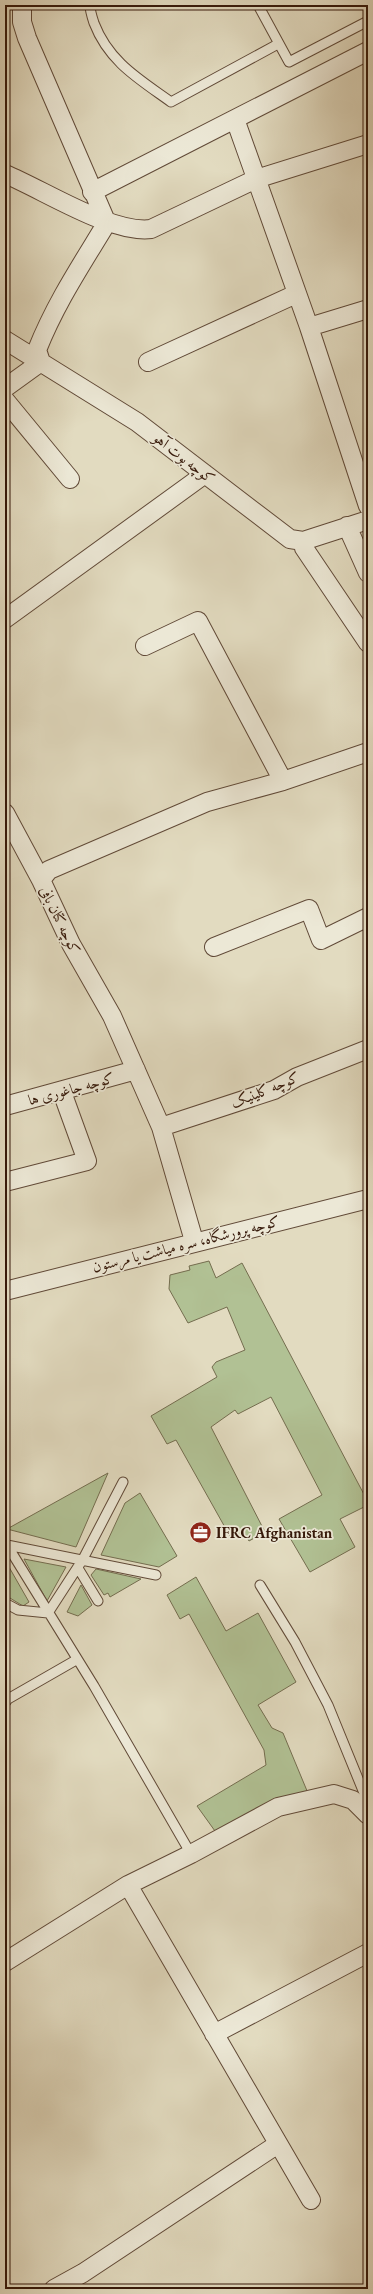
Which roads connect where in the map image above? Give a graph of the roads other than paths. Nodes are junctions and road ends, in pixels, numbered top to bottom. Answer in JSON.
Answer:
{"nodes":[{"id":1,"x":22,"y":5,"type":"edge"},
{"id":2,"x":90,"y":5,"type":"edge"},
{"id":3,"x":258,"y":5,"type":"edge"},
{"id":4,"x":368,"y":22,"type":"edge"},
{"id":5,"x":278,"y":44,"type":"junction"},
{"id":6,"x":368,"y":51,"type":"edge"},
{"id":7,"x":235,"y":119,"type":"junction"},
{"id":8,"x":368,"y":144,"type":"edge"},
{"id":9,"x":5,"y":174,"type":"edge"},
{"id":10,"x":256,"y":179,"type":"junction"},
{"id":11,"x":92,"y":192,"type":"junction"},
{"id":12,"x":106,"y":221,"type":"junction"},
{"id":13,"x":296,"y":294,"type":"junction"},
{"id":14,"x":368,"y":309,"type":"edge"},
{"id":15,"x":309,"y":327,"type":"junction"},
{"id":16,"x":5,"y":340,"type":"edge"},
{"id":17,"x":41,"y":362,"type":"junction"},
{"id":18,"x":148,"y":362,"type":"dead end"},
{"id":19,"x":5,"y":388,"type":"edge"},
{"id":20,"x":5,"y":400,"type":"edge"},
{"id":21,"x":205,"y":474,"type":"junction"},
{"id":22,"x":70,"y":479,"type":"dead end"},
{"id":23,"x":368,"y":506,"type":"edge"},
{"id":24,"x":368,"y":520,"type":"edge"},
{"id":25,"x":347,"y":526,"type":"junction"},
{"id":26,"x":303,"y":540,"type":"junction"},
{"id":27,"x":368,"y":573,"type":"edge"},
{"id":28,"x":5,"y":619,"type":"edge"},
{"id":29,"x":368,"y":643,"type":"edge"},
{"id":30,"x":145,"y":646,"type":"dead end"},
{"id":31,"x":368,"y":752,"type":"edge"},
{"id":32,"x":283,"y":781,"type":"junction"},
{"id":33,"x":6,"y":816,"type":"edge"},
{"id":34,"x":41,"y":880,"type":"junction"},
{"id":35,"x":368,"y":917,"type":"edge"},
{"id":36,"x":214,"y":947,"type":"dead end"},
{"id":37,"x":368,"y":1049,"type":"edge"},
{"id":38,"x":136,"y":1070,"type":"junction"},
{"id":39,"x":62,"y":1092,"type":"junction"},
{"id":40,"x":5,"y":1106,"type":"edge"},
{"id":41,"x":161,"y":1127,"type":"junction"},
{"id":42,"x":5,"y":1182,"type":"edge"},
{"id":43,"x":368,"y":1199,"type":"edge"},
{"id":44,"x":194,"y":1241,"type":"junction"},
{"id":45,"x":5,"y":1290,"type":"edge"},
{"id":46,"x":123,"y":1482,"type":"dead end"},
{"id":47,"x":83,"y":1559,"type":"junction"},
{"id":48,"x":78,"y":1568,"type":"junction"},
{"id":49,"x":156,"y":1575,"type":"dead end"},
{"id":50,"x":260,"y":1585,"type":"dead end"},
{"id":51,"x":98,"y":1601,"type":"dead end"},
{"id":52,"x":5,"y":1603,"type":"edge"},
{"id":53,"x":48,"y":1613,"type":"junction"},
{"id":54,"x":76,"y":1660,"type":"junction"},
{"id":55,"x":5,"y":1703,"type":"edge"},
{"id":56,"x":368,"y":1814,"type":"edge"},
{"id":57,"x":191,"y":1854,"type":"junction"},
{"id":58,"x":128,"y":1885,"type":"junction"},
{"id":59,"x":368,"y":1953,"type":"edge"},
{"id":60,"x":5,"y":1962,"type":"edge"},
{"id":61,"x":214,"y":2034,"type":"junction"},
{"id":62,"x":278,"y":2144,"type":"junction"},
{"id":63,"x":311,"y":2200,"type":"dead end"},
{"id":64,"x":54,"y":2289,"type":"edge"}],
"edges":[{"from":1,"to":11,"type":"street"},
{"from":2,"to":5,"type":"lane"},
{"from":3,"to":5,"type":"lane"},
{"from":4,"to":5,"type":"lane"},
{"from":6,"to":7,"type":"street"},
{"from":7,"to":10,"type":"street"},
{"from":7,"to":11,"type":"street"},
{"from":8,"to":10,"type":"street"},
{"from":9,"to":12,"type":"street"},
{"from":10,"to":12,"type":"street"},
{"from":10,"to":13,"type":"street"},
{"from":11,"to":12,"type":"street"},
{"from":12,"to":17,"type":"street"},
{"from":13,"to":15,"type":"street"},
{"from":13,"to":18,"type":"street"},
{"from":14,"to":15,"type":"street"},
{"from":15,"to":23,"type":"street"},
{"from":16,"to":17,"type":"street","name":"کوچه بوت آهو"},
{"from":17,"to":19,"type":"street"},
{"from":17,"to":21,"type":"street","name":"کوچه بوت آهو"},
{"from":20,"to":22,"type":"street"},
{"from":21,"to":26,"type":"street","name":"کوچه بوت آهو"},
{"from":21,"to":28,"type":"street"},
{"from":24,"to":25,"type":"street"},
{"from":25,"to":26,"type":"street"},
{"from":25,"to":27,"type":"street"},
{"from":26,"to":29,"type":"street"},
{"from":30,"to":32,"type":"street"},
{"from":31,"to":32,"type":"street","name":"کوچه کتان بافی"},
{"from":32,"to":34,"type":"street","name":"کوچه کتان بافی"},
{"from":33,"to":34,"type":"street"},
{"from":34,"to":38,"type":"street","name":"کوچه کتان بافی"},
{"from":35,"to":36,"type":"street"},
{"from":37,"to":41,"type":"street","name":"کوچه کلینیک"},
{"from":38,"to":39,"type":"street","name":"کوچه جاغوری ها"},
{"from":38,"to":41,"type":"street","name":"کوچه کتان بافی"},
{"from":39,"to":40,"type":"street","name":"کوچه جاغوری ها"},
{"from":39,"to":42,"type":"street"},
{"from":41,"to":44,"type":"street","name":"کوچه کتان بافی"},
{"from":43,"to":44,"type":"street","name":"کوچه پرورشگاه، سره میاشت یا مرستون"},
{"from":44,"to":45,"type":"street","name":"کوچه پرورشگاه، سره میاشت یا مرستون"},
{"from":46,"to":47,"type":"lane"},
{"from":47,"to":48,"type":"lane"},
{"from":47,"to":49,"type":"lane"},
{"from":47,"to":53,"type":"lane"},
{"from":48,"to":51,"type":"lane"},
{"from":48,"to":53,"type":"lane"},
{"from":50,"to":56,"type":"lane"},
{"from":52,"to":53,"type":"lane"},
{"from":53,"to":54,"type":"lane"},
{"from":54,"to":55,"type":"lane"},
{"from":54,"to":57,"type":"lane"},
{"from":56,"to":57,"type":"street"},
{"from":57,"to":58,"type":"street"},
{"from":58,"to":60,"type":"street"},
{"from":58,"to":61,"type":"street"},
{"from":59,"to":61,"type":"street"},
{"from":61,"to":62,"type":"street"},
{"from":62,"to":63,"type":"street"},
{"from":62,"to":64,"type":"street"}]}
